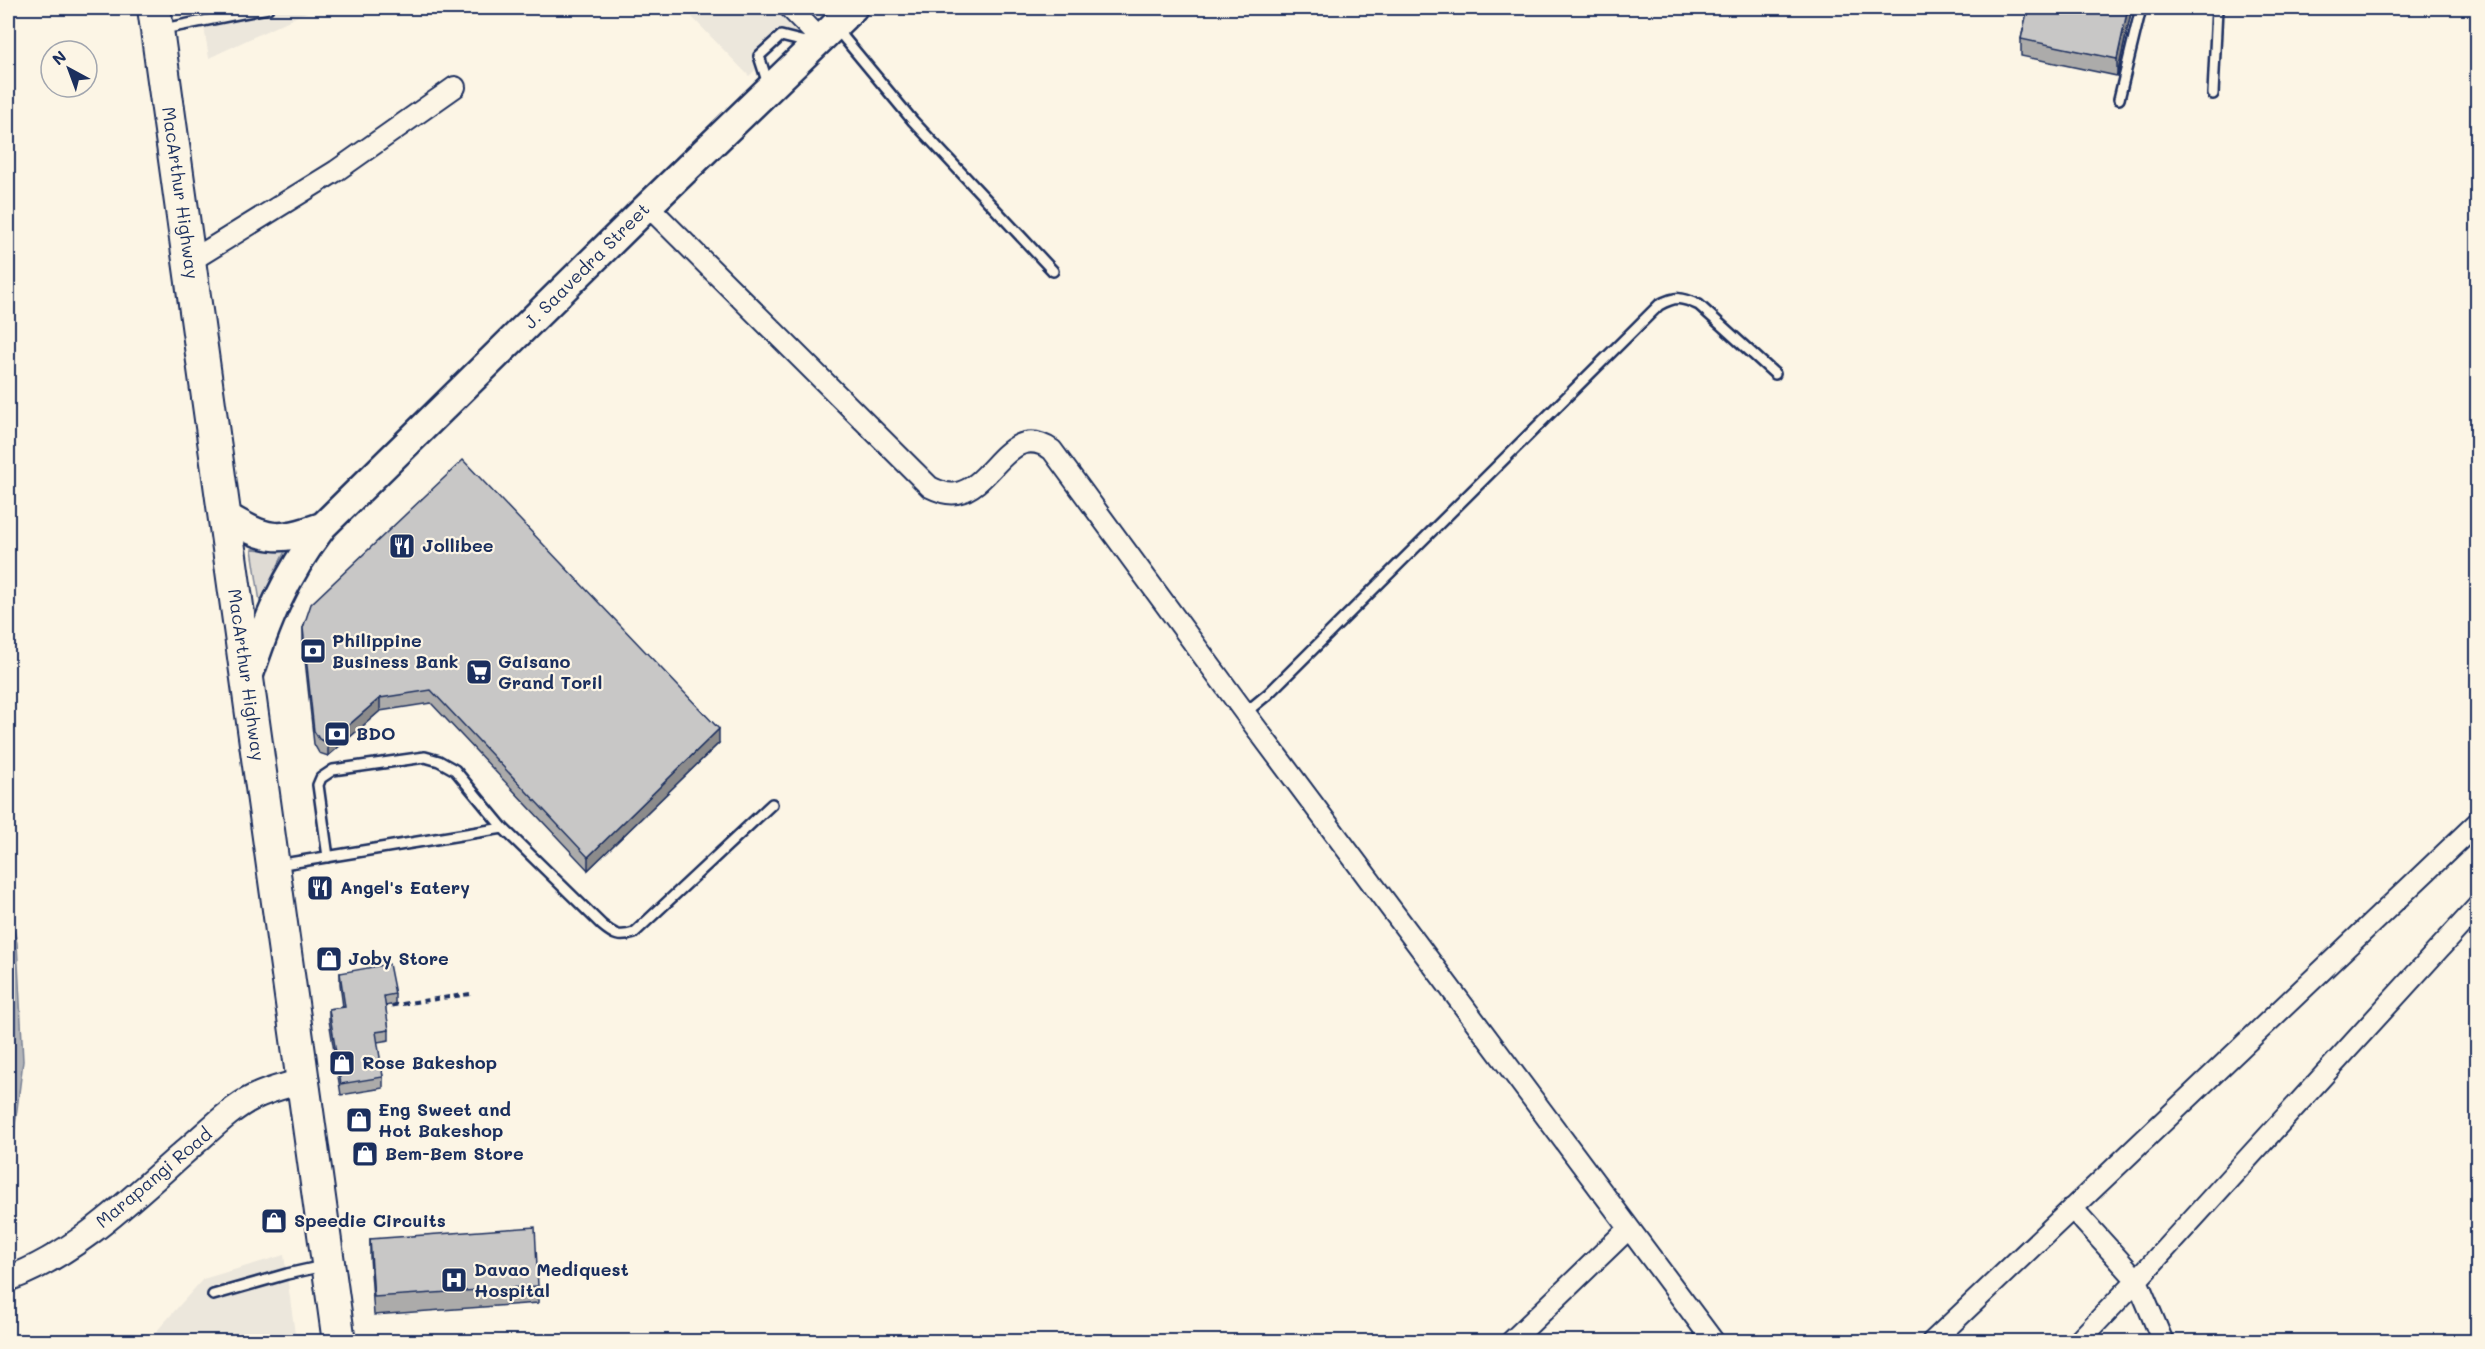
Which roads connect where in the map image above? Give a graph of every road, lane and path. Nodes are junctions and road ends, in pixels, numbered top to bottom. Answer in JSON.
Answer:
{"nodes":[{"id":1,"x":268,"y":8,"type":"edge"},
{"id":2,"x":790,"y":8,"type":"edge"},
{"id":3,"x":2141,"y":8,"type":"edge"},
{"id":4,"x":2217,"y":8,"type":"edge"},
{"id":5,"x":156,"y":19,"type":"edge"},
{"id":6,"x":830,"y":29,"type":"edge"},
{"id":7,"x":455,"y":87,"type":"dead end"},
{"id":8,"x":2213,"y":94,"type":"dead end"},
{"id":9,"x":2119,"y":99,"type":"dead end"},
{"id":10,"x":648,"y":206,"type":"junction"},
{"id":11,"x":189,"y":262,"type":"junction"},
{"id":12,"x":1053,"y":271,"type":"dead end"},
{"id":13,"x":1775,"y":374,"type":"dead end"},
{"id":14,"x":224,"y":515,"type":"junction"},
{"id":15,"x":323,"y":526,"type":"junction"},
{"id":16,"x":247,"y":682,"type":"junction"},
{"id":17,"x":1245,"y":712,"type":"junction"},
{"id":18,"x":772,"y":804,"type":"dead end"},
{"id":19,"x":2478,"y":822,"type":"edge"},
{"id":20,"x":503,"y":828,"type":"junction"},
{"id":21,"x":328,"y":857,"type":"junction"},
{"id":22,"x":272,"y":866,"type":"junction"},
{"id":23,"x":2478,"y":906,"type":"edge"},
{"id":24,"x":470,"y":994,"type":"dead end"},
{"id":25,"x":376,"y":1008,"type":"edge"},
{"id":26,"x":303,"y":1081,"type":"junction"},
{"id":27,"x":2072,"y":1208,"type":"junction"},
{"id":28,"x":1628,"y":1229,"type":"junction"},
{"id":29,"x":328,"y":1264,"type":"junction"},
{"id":30,"x":8,"y":1279,"type":"edge"},
{"id":31,"x":2137,"y":1280,"type":"junction"},
{"id":32,"x":213,"y":1295,"type":"dead end"},
{"id":33,"x":1703,"y":1337,"type":"edge"},
{"id":34,"x":339,"y":1341,"type":"edge"},
{"id":35,"x":1511,"y":1341,"type":"edge"},
{"id":36,"x":1932,"y":1341,"type":"edge"},
{"id":37,"x":2078,"y":1341,"type":"edge"},
{"id":38,"x":2163,"y":1341,"type":"edge"}],
"edges":[{"from":1,"to":5,"type":"lane"},
{"from":2,"to":6,"type":"street"},
{"from":3,"to":9,"type":"lane"},
{"from":4,"to":8,"type":"lane"},
{"from":5,"to":11,"type":"highway","name":"MacArthur Highway"},
{"from":6,"to":10,"type":"main road","name":"J. Saavedra Street"},
{"from":6,"to":12,"type":"lane"},
{"from":7,"to":11,"type":"street"},
{"from":10,"to":15,"type":"main road","name":"J. Saavedra Street"},
{"from":10,"to":17,"type":"street"},
{"from":11,"to":14,"type":"highway","name":"MacArthur Highway"},
{"from":13,"to":17,"type":"lane"},
{"from":14,"to":15,"type":"main road","name":"J. Saavedra Street"},
{"from":14,"to":16,"type":"highway","name":"MacArthur Highway"},
{"from":15,"to":16,"type":"main road","name":"J. Saavedra Street"},
{"from":16,"to":22,"type":"highway","name":"MacArthur Highway"},
{"from":17,"to":28,"type":"street"},
{"from":18,"to":20,"type":"lane"},
{"from":19,"to":27,"type":"street"},
{"from":20,"to":21,"type":"lane"},
{"from":20,"to":21,"type":"lane"},
{"from":21,"to":22,"type":"lane"},
{"from":22,"to":26,"type":"highway","name":"MacArthur Highway"},
{"from":23,"to":31,"type":"street"},
{"from":24,"to":25,"type":"path"},
{"from":26,"to":29,"type":"highway","name":"MacArthur Highway"},
{"from":26,"to":30,"type":"street","name":"Marapangi Road"},
{"from":27,"to":31,"type":"street"},
{"from":27,"to":36,"type":"street"},
{"from":28,"to":33,"type":"street"},
{"from":28,"to":35,"type":"street"},
{"from":29,"to":32,"type":"lane"},
{"from":29,"to":34,"type":"highway","name":"MacArthur Highway"},
{"from":31,"to":37,"type":"street"},
{"from":31,"to":38,"type":"street"}]}
